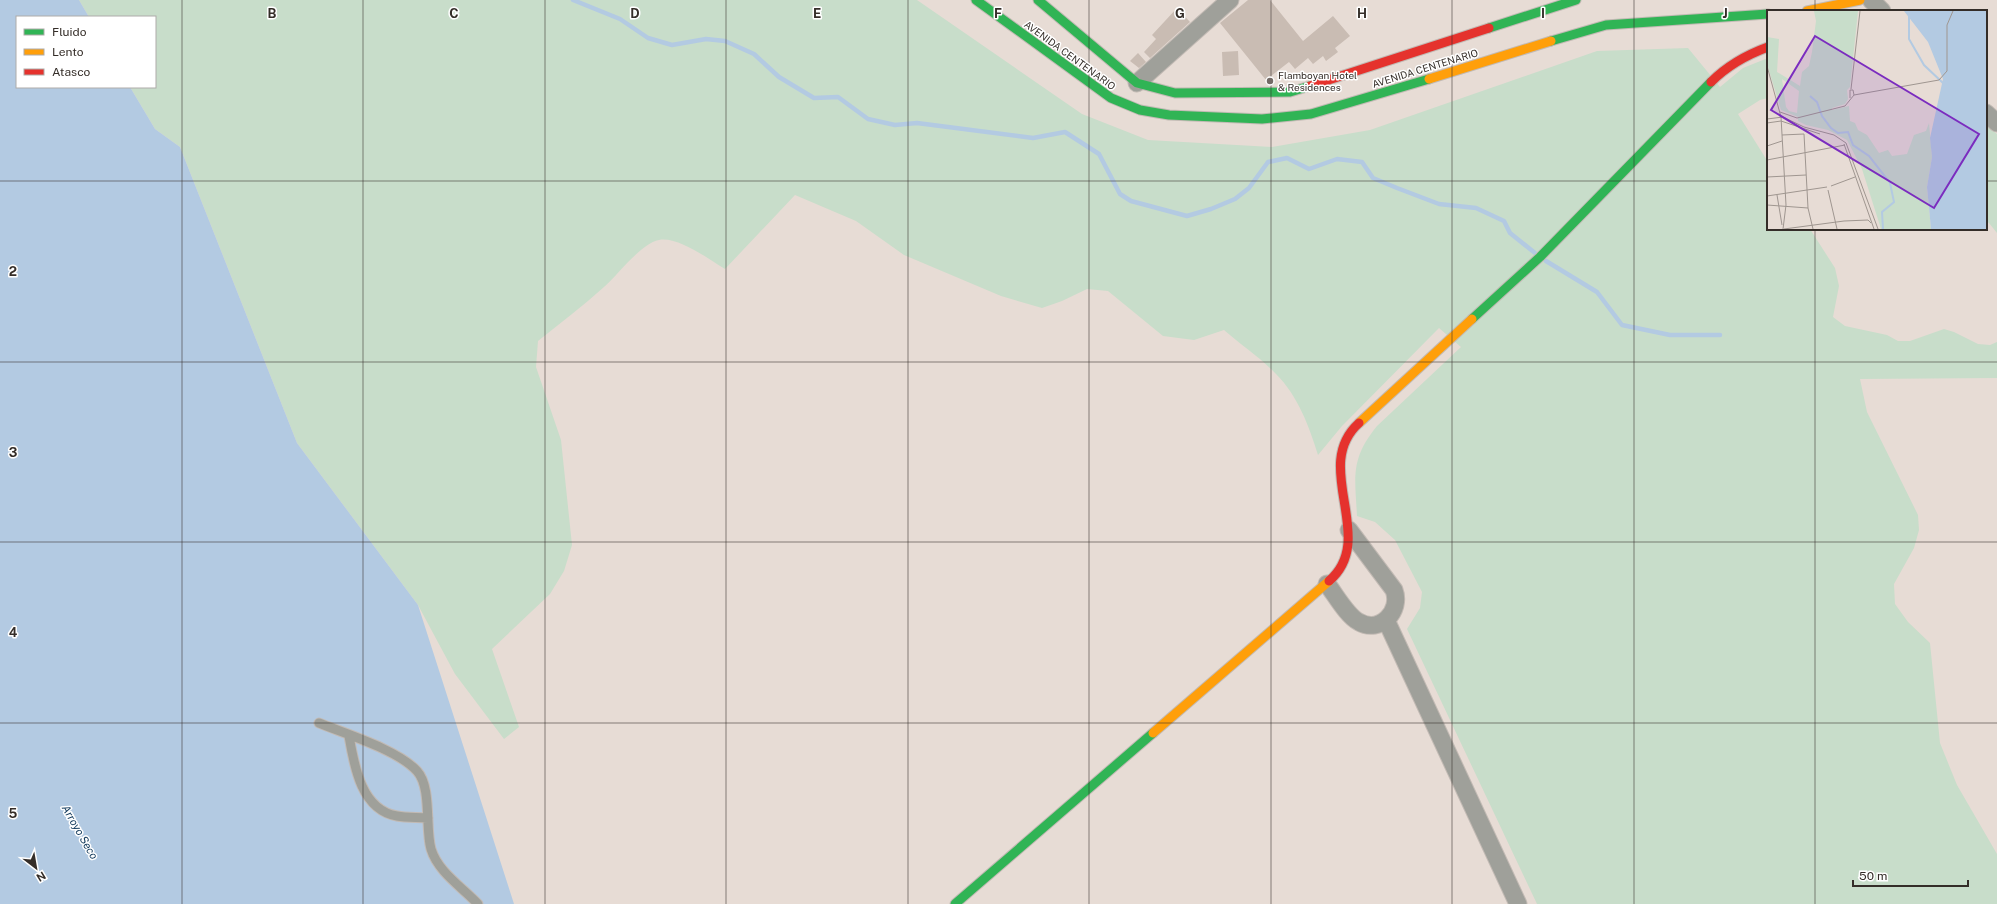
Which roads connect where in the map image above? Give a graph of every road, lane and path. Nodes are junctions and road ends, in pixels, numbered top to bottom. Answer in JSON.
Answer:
{"nodes":[{"id":1,"x":976,"y":0,"type":"edge"},
{"id":2,"x":1038,"y":0,"type":"edge"},
{"id":3,"x":1230,"y":0,"type":"edge"},
{"id":4,"x":1576,"y":0,"type":"edge"},
{"id":5,"x":1860,"y":0,"type":"edge"},
{"id":6,"x":1871,"y":0,"type":"edge"},
{"id":7,"x":1812,"y":10,"type":"edge"},
{"id":8,"x":1881,"y":10,"type":"edge"},
{"id":9,"x":1767,"y":14,"type":"edge"},
{"id":10,"x":1767,"y":47,"type":"edge"},
{"id":11,"x":1137,"y":83,"type":"junction"},
{"id":12,"x":1987,"y":114,"type":"edge"},
{"id":13,"x":1997,"y":123,"type":"edge"},
{"id":14,"x":1349,"y":530,"type":"junction"},
{"id":15,"x":1327,"y":584,"type":"junction"},
{"id":16,"x":1386,"y":620,"type":"junction"},
{"id":17,"x":318,"y":723,"type":"dead end"},
{"id":18,"x":349,"y":736,"type":"junction"},
{"id":19,"x":428,"y":818,"type":"junction"},
{"id":20,"x":478,"y":904,"type":"edge"},
{"id":21,"x":955,"y":904,"type":"edge"},
{"id":22,"x":1518,"y":904,"type":"edge"}],
"edges":[{"from":1,"to":9,"type":"main road","name":"AVENIDA CENTENARIO"},
{"from":2,"to":11,"type":"main road","name":"AVENIDA CENTENARIO"},
{"from":3,"to":11,"type":"street"},
{"from":4,"to":11,"type":"main road","name":"AVENIDA CENTENARIO"},
{"from":5,"to":7,"type":"main road"},
{"from":6,"to":8,"type":"street"},
{"from":10,"to":14,"type":"main road"},
{"from":12,"to":13,"type":"street"},
{"from":14,"to":15,"type":"main road"},
{"from":14,"to":16,"type":"street"},
{"from":15,"to":16,"type":"street"},
{"from":15,"to":21,"type":"main road"},
{"from":16,"to":22,"type":"street"},
{"from":17,"to":18,"type":"lane"},
{"from":18,"to":19,"type":"lane"},
{"from":18,"to":19,"type":"lane"},
{"from":19,"to":20,"type":"lane"}]}
